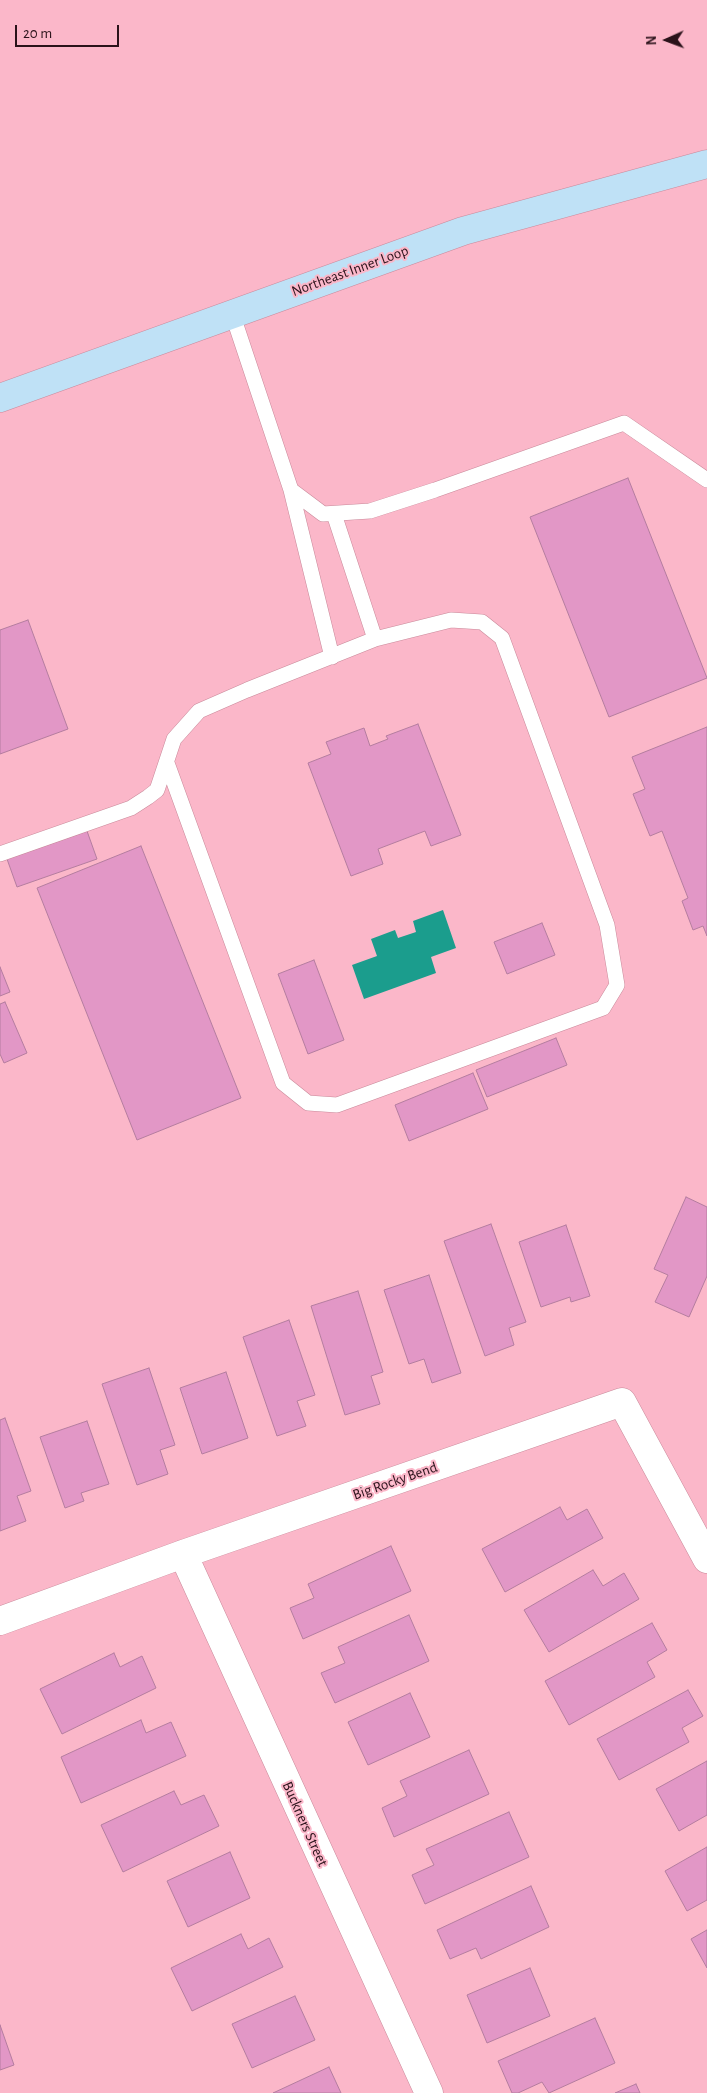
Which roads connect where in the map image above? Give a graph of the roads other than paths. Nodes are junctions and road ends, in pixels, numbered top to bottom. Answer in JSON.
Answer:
{"nodes":[{"id":1,"x":707,"y":164,"type":"edge"},
{"id":2,"x":232,"y":313,"type":"junction"},
{"id":3,"x":0,"y":398,"type":"edge"},
{"id":4,"x":707,"y":480,"type":"edge"},
{"id":5,"x":292,"y":490,"type":"junction"},
{"id":6,"x":334,"y":514,"type":"junction"},
{"id":7,"x":375,"y":639,"type":"junction"},
{"id":8,"x":332,"y":656,"type":"junction"},
{"id":9,"x":167,"y":763,"type":"junction"},
{"id":10,"x":0,"y":854,"type":"edge"},
{"id":11,"x":183,"y":1554,"type":"junction"},
{"id":12,"x":707,"y":1559,"type":"edge"},
{"id":13,"x":0,"y":1621,"type":"edge"},
{"id":14,"x":428,"y":2093,"type":"edge"}],
"edges":[{"from":1,"to":2,"type":"main road","name":"Northeast Inner Loop"},
{"from":2,"to":3,"type":"main road","name":"Northeast Inner Loop"},
{"from":2,"to":5,"type":"lane"},
{"from":4,"to":6,"type":"lane"},
{"from":5,"to":6,"type":"lane"},
{"from":5,"to":8,"type":"lane"},
{"from":6,"to":7,"type":"lane"},
{"from":7,"to":8,"type":"lane"},
{"from":7,"to":9,"type":"lane"},
{"from":8,"to":9,"type":"lane"},
{"from":9,"to":10,"type":"lane"},
{"from":11,"to":12,"type":"street","name":"Big Rocky Bend"},
{"from":11,"to":13,"type":"street","name":"Big Rocky Bend"},
{"from":11,"to":14,"type":"street","name":"Buckners Street"}]}
